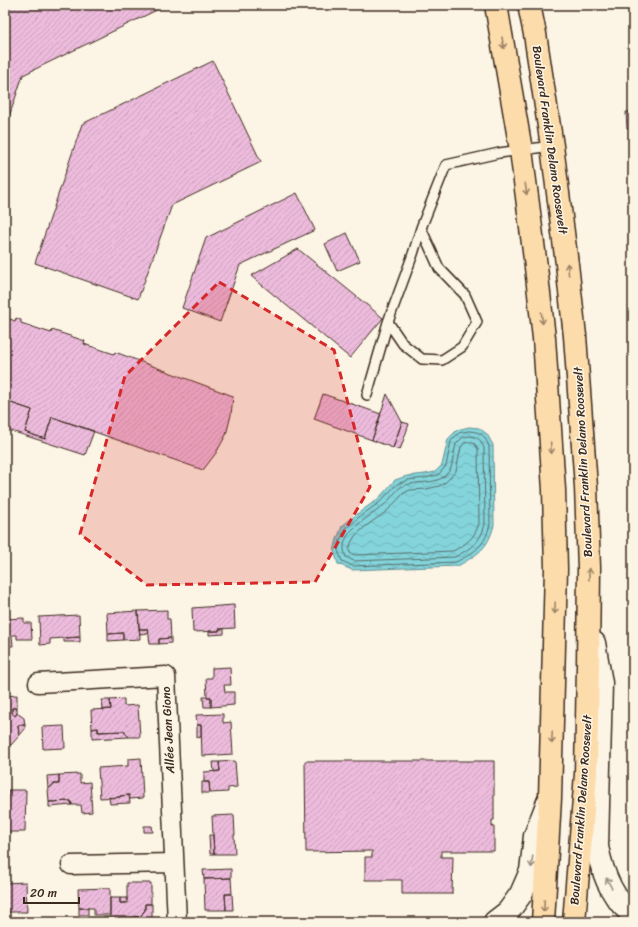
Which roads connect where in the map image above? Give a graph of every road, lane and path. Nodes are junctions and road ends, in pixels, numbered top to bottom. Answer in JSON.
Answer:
{"nodes":[{"id":1,"x":496,"y":5,"type":"edge"},
{"id":2,"x":529,"y":5,"type":"edge"},
{"id":3,"x":552,"y":146,"type":"junction"},
{"id":4,"x":521,"y":150,"type":"junction"},
{"id":5,"x":421,"y":228,"type":"junction"},
{"id":6,"x":388,"y":322,"type":"junction"},
{"id":7,"x":367,"y":395,"type":"dead end"},
{"id":8,"x":589,"y":613,"type":"junction"},
{"id":9,"x":38,"y":683,"type":"dead end"},
{"id":10,"x":550,"y":798,"type":"junction"},
{"id":11,"x":174,"y":863,"type":"junction"},
{"id":12,"x":71,"y":865,"type":"dead end"},
{"id":13,"x":633,"y":914,"type":"edge"},
{"id":14,"x":176,"y":922,"type":"edge"},
{"id":15,"x":495,"y":922,"type":"edge"},
{"id":16,"x":543,"y":922,"type":"edge"},
{"id":17,"x":574,"y":922,"type":"edge"}],
"edges":[{"from":1,"to":4,"type":"main road","one_way":true},
{"from":2,"to":3,"type":"main road","name":"Boulevard Franklin Delano Roosevelt"},
{"from":3,"to":4,"type":"lane"},
{"from":8,"to":3,"type":"main road","name":"Boulevard Franklin Delano Roosevelt","one_way":true},
{"from":4,"to":5,"type":"lane"},
{"from":4,"to":10,"type":"main road","one_way":true},
{"from":5,"to":6,"type":"lane"},
{"from":5,"to":6,"type":"lane"},
{"from":6,"to":7,"type":"lane"},
{"from":13,"to":8,"type":"street","one_way":true},
{"from":8,"to":17,"type":"main road","name":"Boulevard Franklin Delano Roosevelt"},
{"from":9,"to":11,"type":"street","name":"Allée Jean Giono"},
{"from":10,"to":15,"type":"street","one_way":true},
{"from":10,"to":16,"type":"main road","one_way":true},
{"from":11,"to":12,"type":"street"},
{"from":11,"to":14,"type":"street","name":"Allée Jean Giono"}]}
